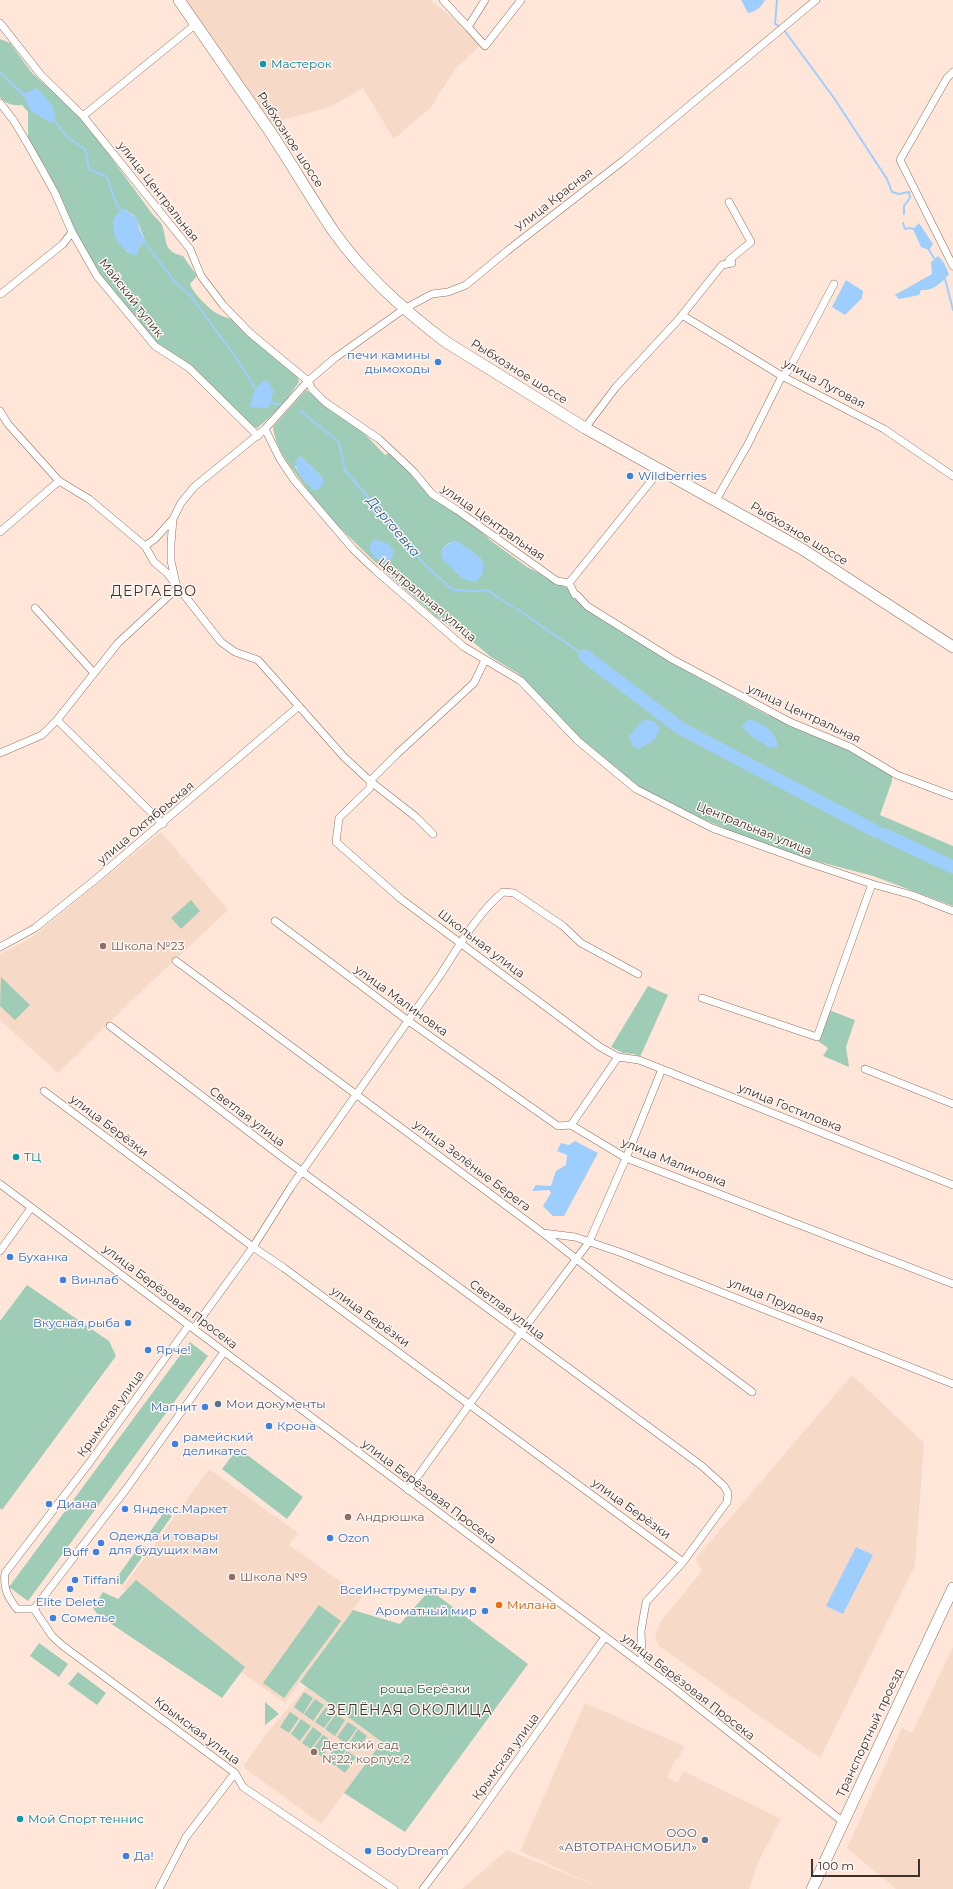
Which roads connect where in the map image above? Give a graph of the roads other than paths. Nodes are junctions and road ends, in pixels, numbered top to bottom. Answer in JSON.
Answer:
{"nodes":[{"id":1,"x":179,"y":0,"type":"edge"},
{"id":2,"x":443,"y":0,"type":"edge"},
{"id":3,"x":485,"y":0,"type":"edge"},
{"id":4,"x":521,"y":0,"type":"edge"},
{"id":5,"x":816,"y":0,"type":"edge"},
{"id":6,"x":0,"y":24,"type":"edge"},
{"id":7,"x":196,"y":24,"type":"junction"},
{"id":8,"x":468,"y":27,"type":"junction"},
{"id":9,"x":953,"y":72,"type":"edge"},
{"id":10,"x":0,"y":103,"type":"edge"},
{"id":11,"x":83,"y":116,"type":"junction"},
{"id":12,"x":729,"y":202,"type":"dead end"},
{"id":13,"x":72,"y":232,"type":"junction"},
{"id":14,"x":953,"y":266,"type":"edge"},
{"id":15,"x":834,"y":284,"type":"dead end"},
{"id":16,"x":1,"y":294,"type":"edge"},
{"id":17,"x":404,"y":309,"type":"junction"},
{"id":18,"x":682,"y":315,"type":"junction"},
{"id":19,"x":782,"y":376,"type":"junction"},
{"id":20,"x":308,"y":381,"type":"junction"},
{"id":21,"x":0,"y":411,"type":"edge"},
{"id":22,"x":584,"y":428,"type":"junction"},
{"id":23,"x":265,"y":429,"type":"junction"},
{"id":24,"x":258,"y":436,"type":"junction"},
{"id":25,"x":660,"y":470,"type":"junction"},
{"id":26,"x":953,"y":476,"type":"edge"},
{"id":27,"x":59,"y":481,"type":"junction"},
{"id":28,"x":716,"y":500,"type":"junction"},
{"id":29,"x":173,"y":519,"type":"junction"},
{"id":30,"x":0,"y":532,"type":"edge"},
{"id":31,"x":145,"y":546,"type":"junction"},
{"id":32,"x":569,"y":582,"type":"junction"},
{"id":33,"x":177,"y":588,"type":"junction"},
{"id":34,"x":35,"y":608,"type":"dead end"},
{"id":35,"x":953,"y":647,"type":"edge"},
{"id":36,"x":485,"y":660,"type":"junction"},
{"id":37,"x":94,"y":673,"type":"junction"},
{"id":38,"x":299,"y":706,"type":"junction"},
{"id":39,"x":57,"y":720,"type":"junction"},
{"id":40,"x":0,"y":753,"type":"edge"},
{"id":41,"x":370,"y":781,"type":"junction"},
{"id":42,"x":953,"y":796,"type":"edge"},
{"id":43,"x":163,"y":824,"type":"junction"},
{"id":44,"x":433,"y":834,"type":"dead end"},
{"id":45,"x":872,"y":884,"type":"junction"},
{"id":46,"x":953,"y":911,"type":"edge"},
{"id":47,"x":275,"y":921,"type":"dead end"},
{"id":48,"x":461,"y":943,"type":"junction"},
{"id":49,"x":0,"y":947,"type":"edge"},
{"id":50,"x":176,"y":962,"type":"dead end"},
{"id":51,"x":638,"y":974,"type":"dead end"},
{"id":52,"x":702,"y":998,"type":"dead end"},
{"id":53,"x":407,"y":1020,"type":"junction"},
{"id":54,"x":110,"y":1026,"type":"dead end"},
{"id":55,"x":618,"y":1057,"type":"junction"},
{"id":56,"x":662,"y":1069,"type":"junction"},
{"id":57,"x":865,"y":1069,"type":"dead end"},
{"id":58,"x":44,"y":1091,"type":"dead end"},
{"id":59,"x":356,"y":1094,"type":"junction"},
{"id":60,"x":953,"y":1104,"type":"edge"},
{"id":61,"x":571,"y":1125,"type":"junction"},
{"id":62,"x":626,"y":1158,"type":"junction"},
{"id":63,"x":303,"y":1172,"type":"junction"},
{"id":64,"x":0,"y":1184,"type":"edge"},
{"id":65,"x":953,"y":1185,"type":"edge"},
{"id":66,"x":31,"y":1208,"type":"junction"},
{"id":67,"x":543,"y":1233,"type":"junction"},
{"id":68,"x":589,"y":1242,"type":"junction"},
{"id":69,"x":253,"y":1247,"type":"junction"},
{"id":70,"x":0,"y":1251,"type":"edge"},
{"id":71,"x":577,"y":1259,"type":"junction"},
{"id":72,"x":953,"y":1284,"type":"edge"},
{"id":73,"x":192,"y":1327,"type":"junction"},
{"id":74,"x":520,"y":1334,"type":"junction"},
{"id":75,"x":224,"y":1352,"type":"junction"},
{"id":76,"x":953,"y":1384,"type":"edge"},
{"id":77,"x":752,"y":1392,"type":"dead end"},
{"id":78,"x":470,"y":1404,"type":"junction"},
{"id":79,"x":408,"y":1490,"type":"junction"},
{"id":80,"x":683,"y":1562,"type":"junction"},
{"id":81,"x":3,"y":1571,"type":"edge"},
{"id":82,"x":953,"y":1588,"type":"edge"},
{"id":83,"x":34,"y":1609,"type":"junction"},
{"id":84,"x":606,"y":1637,"type":"junction"},
{"id":85,"x":640,"y":1663,"type":"junction"},
{"id":86,"x":235,"y":1773,"type":"junction"},
{"id":87,"x":842,"y":1821,"type":"junction"},
{"id":88,"x":159,"y":1889,"type":"edge"},
{"id":89,"x":394,"y":1889,"type":"edge"},
{"id":90,"x":423,"y":1889,"type":"edge"},
{"id":91,"x":812,"y":1889,"type":"edge"}],
"edges":[{"from":1,"to":7,"type":"main road","name":"Рыбхозное шоссе"},
{"from":2,"to":8,"type":"street"},
{"from":3,"to":8,"type":"street"},
{"from":4,"to":8,"type":"street"},
{"from":5,"to":17,"type":"street","name":"Улица Красная"},
{"from":6,"to":11,"type":"street","name":"улица Центральная"},
{"from":7,"to":11,"type":"street"},
{"from":7,"to":17,"type":"main road","name":"Рыбхозное шоссе"},
{"from":9,"to":14,"type":"street"},
{"from":10,"to":13,"type":"street","name":"Майский тупик"},
{"from":11,"to":20,"type":"street","name":"улица Центральная"},
{"from":12,"to":18,"type":"street"},
{"from":13,"to":16,"type":"street"},
{"from":13,"to":24,"type":"street","name":"Майский тупик"},
{"from":15,"to":19,"type":"street"},
{"from":17,"to":20,"type":"street","name":"Улица Красная"},
{"from":17,"to":22,"type":"main road","name":"Рыбхозное шоссе"},
{"from":18,"to":19,"type":"street","name":"улица Луговая"},
{"from":18,"to":22,"type":"street"},
{"from":19,"to":26,"type":"street","name":"улица Луговая"},
{"from":19,"to":28,"type":"street"},
{"from":20,"to":23,"type":"street","name":"Улица Красная"},
{"from":20,"to":32,"type":"street","name":"улица Центральная"},
{"from":21,"to":27,"type":"street"},
{"from":22,"to":25,"type":"main road","name":"Рыбхозное шоссе"},
{"from":23,"to":24,"type":"street","name":"Улица Красная"},
{"from":23,"to":36,"type":"street","name":"Центральная улица"},
{"from":24,"to":29,"type":"street","name":"Улица Красная"},
{"from":25,"to":28,"type":"main road","name":"Рыбхозное шоссе"},
{"from":25,"to":32,"type":"street"},
{"from":27,"to":30,"type":"street"},
{"from":27,"to":31,"type":"street"},
{"from":28,"to":35,"type":"main road","name":"Рыбхозное шоссе"},
{"from":29,"to":31,"type":"street"},
{"from":29,"to":33,"type":"street"},
{"from":31,"to":33,"type":"street"},
{"from":32,"to":42,"type":"street","name":"улица Центральная"},
{"from":33,"to":37,"type":"street"},
{"from":33,"to":38,"type":"street"},
{"from":34,"to":37,"type":"street"},
{"from":36,"to":41,"type":"street"},
{"from":36,"to":45,"type":"street","name":"Центральная улица"},
{"from":37,"to":39,"type":"street"},
{"from":38,"to":41,"type":"street"},
{"from":38,"to":43,"type":"street","name":"улица Октябрьская"},
{"from":39,"to":40,"type":"street"},
{"from":39,"to":43,"type":"street"},
{"from":41,"to":44,"type":"street"},
{"from":41,"to":48,"type":"street","name":"Школьная улица"},
{"from":43,"to":49,"type":"street","name":"улица Октябрьская"},
{"from":45,"to":46,"type":"street","name":"Центральная улица"},
{"from":45,"to":52,"type":"street"},
{"from":47,"to":53,"type":"street","name":"улица Малиновка"},
{"from":48,"to":51,"type":"street","name":"Крымская улица"},
{"from":48,"to":53,"type":"street","name":"Крымская улица"},
{"from":48,"to":55,"type":"street","name":"Школьная улица"},
{"from":50,"to":59,"type":"street","name":"улица Зелёные Берега"},
{"from":53,"to":59,"type":"street","name":"Крымская улица"},
{"from":53,"to":61,"type":"street","name":"улица Малиновка"},
{"from":54,"to":63,"type":"street","name":"Светлая улица"},
{"from":55,"to":56,"type":"street","name":"улица Гостиловка"},
{"from":55,"to":61,"type":"street"},
{"from":56,"to":62,"type":"street"},
{"from":56,"to":65,"type":"street","name":"улица Гостиловка"},
{"from":57,"to":60,"type":"street"},
{"from":58,"to":69,"type":"street","name":"улица Берёзки"},
{"from":59,"to":63,"type":"street","name":"Крымская улица"},
{"from":59,"to":67,"type":"street","name":"улица Зелёные Берега"},
{"from":61,"to":62,"type":"street","name":"улица Малиновка"},
{"from":62,"to":68,"type":"street"},
{"from":62,"to":72,"type":"street","name":"улица Малиновка"},
{"from":63,"to":69,"type":"street","name":"Крымская улица"},
{"from":63,"to":74,"type":"street","name":"Светлая улица"},
{"from":64,"to":66,"type":"street","name":"улица Берёзовая Просека"},
{"from":66,"to":70,"type":"street"},
{"from":66,"to":73,"type":"street","name":"улица Берёзовая Просека"},
{"from":67,"to":68,"type":"street","name":"улица Прудовая"},
{"from":67,"to":71,"type":"street","name":"улица Зелёные Берега"},
{"from":68,"to":71,"type":"street"},
{"from":68,"to":76,"type":"street","name":"улица Прудовая"},
{"from":69,"to":73,"type":"street","name":"Крымская улица"},
{"from":69,"to":78,"type":"street","name":"улица Берёзки"},
{"from":71,"to":74,"type":"street"},
{"from":71,"to":77,"type":"street","name":"улица Зелёные Берега"},
{"from":73,"to":75,"type":"street","name":"улица Берёзовая Просека"},
{"from":73,"to":81,"type":"street","name":"Крымская улица"},
{"from":74,"to":78,"type":"street"},
{"from":74,"to":80,"type":"street","name":"Светлая улица"},
{"from":75,"to":79,"type":"street","name":"улица Берёзовая Просека"},
{"from":75,"to":83,"type":"street"},
{"from":78,"to":79,"type":"street"},
{"from":78,"to":80,"type":"street","name":"улица Берёзки"},
{"from":79,"to":84,"type":"street","name":"улица Берёзовая Просека"},
{"from":80,"to":85,"type":"street","name":"Светлая улица"},
{"from":81,"to":83,"type":"street","name":"Крымская улица"},
{"from":82,"to":87,"type":"main road","name":"Транспортный проезд"},
{"from":83,"to":86,"type":"street","name":"Крымская улица"},
{"from":84,"to":85,"type":"street","name":"улица Берёзовая Просека"},
{"from":84,"to":90,"type":"street","name":"Крымская улица"},
{"from":85,"to":87,"type":"street","name":"улица Берёзовая Просека"},
{"from":86,"to":88,"type":"street"},
{"from":86,"to":89,"type":"street","name":"Крымская улица"},
{"from":87,"to":91,"type":"main road","name":"Транспортный проезд"}]}
